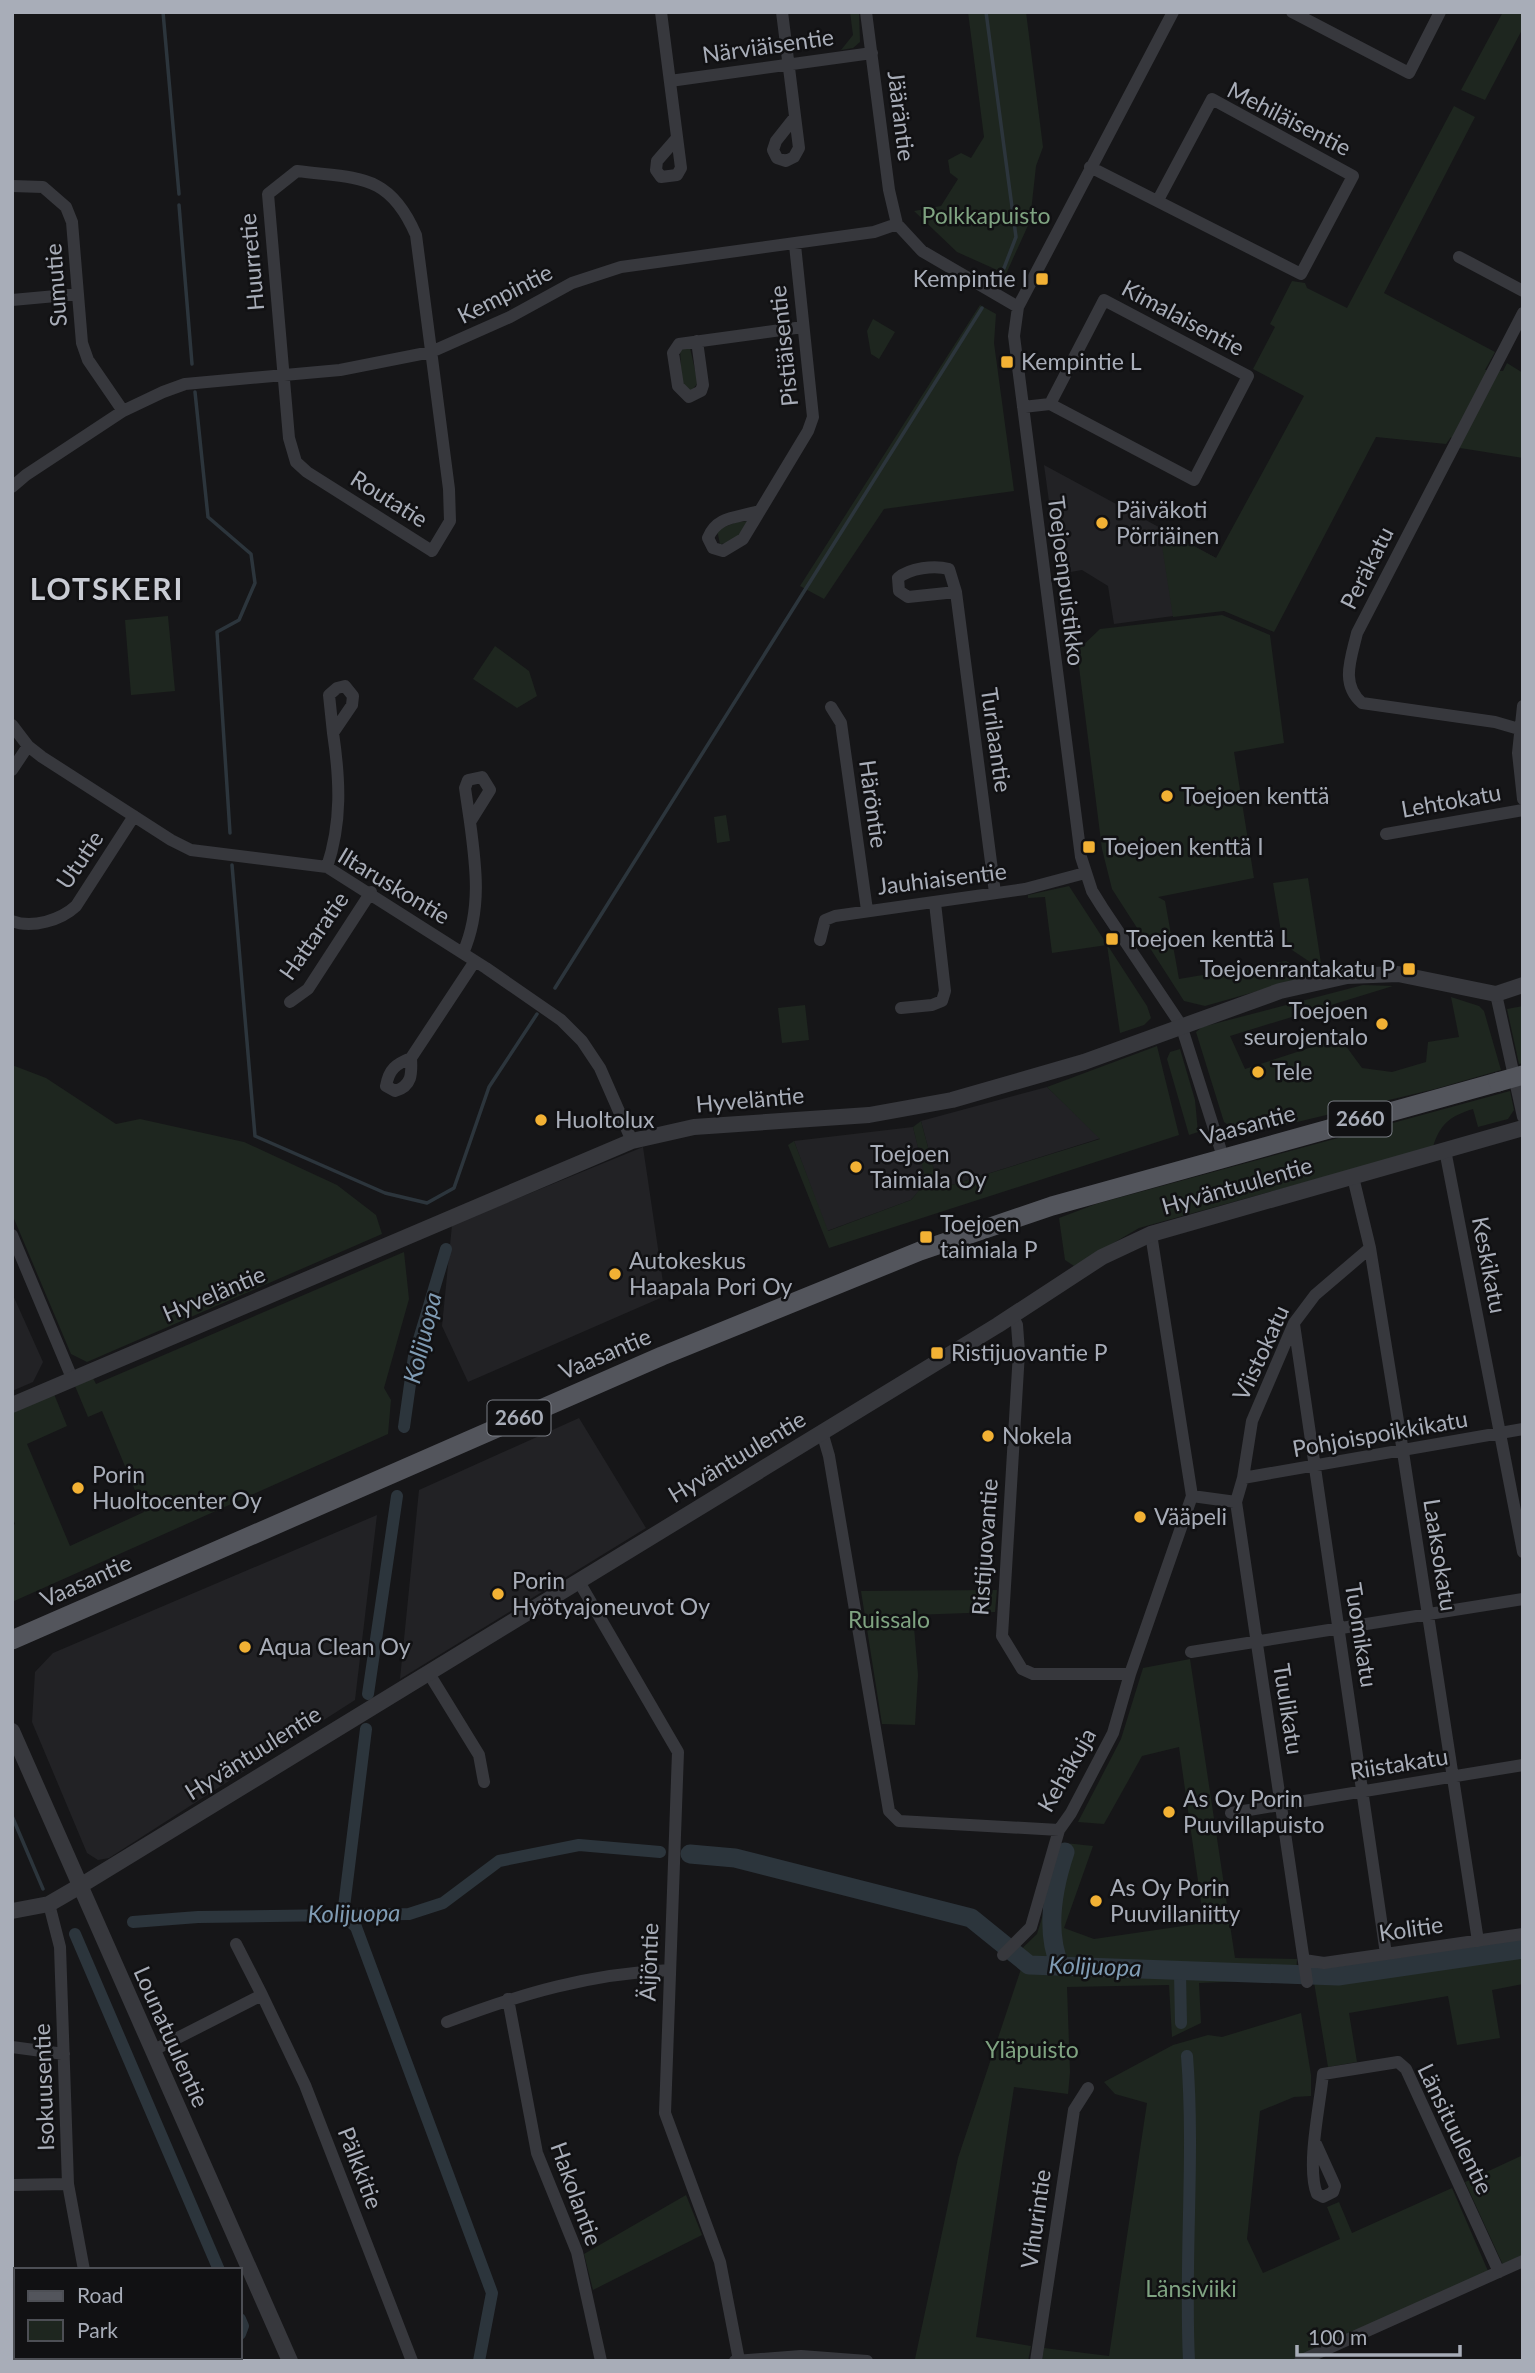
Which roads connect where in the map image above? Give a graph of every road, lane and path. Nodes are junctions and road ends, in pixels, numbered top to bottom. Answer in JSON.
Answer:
{"nodes":[{"id":1,"x":661,"y":12,"type":"edge"},
{"id":2,"x":782,"y":12,"type":"edge"},
{"id":3,"x":866,"y":12,"type":"edge"},
{"id":4,"x":1173,"y":12,"type":"edge"},
{"id":5,"x":1292,"y":12,"type":"edge"},
{"id":6,"x":1440,"y":12,"type":"edge"},
{"id":7,"x":872,"y":53,"type":"junction"},
{"id":8,"x":789,"y":65,"type":"junction"},
{"id":9,"x":670,"y":81,"type":"junction"},
{"id":10,"x":795,"y":117,"type":"dead end"},
{"id":11,"x":677,"y":138,"type":"dead end"},
{"id":12,"x":1090,"y":167,"type":"junction"},
{"id":13,"x":12,"y":187,"type":"edge"},
{"id":14,"x":1158,"y":200,"type":"junction"},
{"id":15,"x":897,"y":224,"type":"junction"},
{"id":16,"x":794,"y":245,"type":"junction"},
{"id":17,"x":1459,"y":257,"type":"dead end"},
{"id":18,"x":1523,"y":291,"type":"edge"},
{"id":19,"x":78,"y":294,"type":"junction"},
{"id":20,"x":12,"y":300,"type":"edge"},
{"id":21,"x":1018,"y":307,"type":"junction"},
{"id":22,"x":1523,"y":313,"type":"edge"},
{"id":23,"x":803,"y":327,"type":"junction"},
{"id":24,"x":697,"y":341,"type":"dead end"},
{"id":25,"x":431,"y":352,"type":"junction"},
{"id":26,"x":283,"y":376,"type":"junction"},
{"id":27,"x":1050,"y":404,"type":"junction"},
{"id":28,"x":1023,"y":407,"type":"junction"},
{"id":29,"x":123,"y":411,"type":"junction"},
{"id":30,"x":12,"y":487,"type":"edge"},
{"id":31,"x":759,"y":511,"type":"dead end"},
{"id":32,"x":956,"y":593,"type":"dead end"},
{"id":33,"x":1523,"y":706,"type":"edge"},
{"id":34,"x":831,"y":707,"type":"dead end"},
{"id":35,"x":12,"y":725,"type":"edge"},
{"id":36,"x":1519,"y":729,"type":"junction"},
{"id":37,"x":333,"y":733,"type":"dead end"},
{"id":38,"x":28,"y":746,"type":"junction"},
{"id":39,"x":12,"y":770,"type":"edge"},
{"id":40,"x":1523,"y":799,"type":"edge"},
{"id":41,"x":1523,"y":810,"type":"edge"},
{"id":42,"x":134,"y":816,"type":"junction"},
{"id":43,"x":470,"y":822,"type":"dead end"},
{"id":44,"x":1386,"y":834,"type":"dead end"},
{"id":45,"x":327,"y":867,"type":"junction"},
{"id":46,"x":1085,"y":873,"type":"junction"},
{"id":47,"x":371,"y":892,"type":"junction"},
{"id":48,"x":995,"y":893,"type":"junction"},
{"id":49,"x":935,"y":903,"type":"junction"},
{"id":50,"x":867,"y":910,"type":"junction"},
{"id":51,"x":12,"y":921,"type":"edge"},
{"id":52,"x":820,"y":940,"type":"dead end"},
{"id":53,"x":463,"y":953,"type":"junction"},
{"id":54,"x":475,"y":961,"type":"junction"},
{"id":55,"x":1523,"y":985,"type":"edge"},
{"id":56,"x":1496,"y":994,"type":"junction"},
{"id":57,"x":290,"y":1002,"type":"dead end"},
{"id":58,"x":901,"y":1008,"type":"dead end"},
{"id":59,"x":1181,"y":1025,"type":"junction"},
{"id":60,"x":411,"y":1058,"type":"dead end"},
{"id":61,"x":1523,"y":1075,"type":"edge"},
{"id":62,"x":1523,"y":1116,"type":"edge"},
{"id":63,"x":1523,"y":1128,"type":"edge"},
{"id":64,"x":632,"y":1141,"type":"junction"},
{"id":65,"x":1445,"y":1150,"type":"junction"},
{"id":66,"x":1223,"y":1157,"type":"junction"},
{"id":67,"x":1353,"y":1177,"type":"junction"},
{"id":68,"x":1151,"y":1234,"type":"junction"},
{"id":69,"x":12,"y":1235,"type":"edge"},
{"id":70,"x":1370,"y":1248,"type":"junction"},
{"id":71,"x":1012,"y":1315,"type":"junction"},
{"id":72,"x":1294,"y":1323,"type":"junction"},
{"id":73,"x":72,"y":1378,"type":"junction"},
{"id":74,"x":12,"y":1405,"type":"edge"},
{"id":75,"x":1523,"y":1429,"type":"edge"},
{"id":76,"x":822,"y":1432,"type":"junction"},
{"id":77,"x":1500,"y":1435,"type":"junction"},
{"id":78,"x":1404,"y":1452,"type":"junction"},
{"id":79,"x":1316,"y":1466,"type":"junction"},
{"id":80,"x":1243,"y":1478,"type":"junction"},
{"id":81,"x":1192,"y":1496,"type":"junction"},
{"id":82,"x":1236,"y":1502,"type":"junction"},
{"id":83,"x":1523,"y":1552,"type":"edge"},
{"id":84,"x":578,"y":1580,"type":"junction"},
{"id":85,"x":1523,"y":1599,"type":"edge"},
{"id":86,"x":1428,"y":1615,"type":"junction"},
{"id":87,"x":1339,"y":1629,"type":"junction"},
{"id":88,"x":12,"y":1640,"type":"edge"},
{"id":89,"x":1256,"y":1642,"type":"junction"},
{"id":90,"x":1191,"y":1652,"type":"dead end"},
{"id":91,"x":428,"y":1672,"type":"junction"},
{"id":92,"x":1130,"y":1674,"type":"junction"},
{"id":93,"x":12,"y":1731,"type":"edge"},
{"id":94,"x":1523,"y":1765,"type":"edge"},
{"id":95,"x":1453,"y":1777,"type":"junction"},
{"id":96,"x":484,"y":1782,"type":"dead end"},
{"id":97,"x":1364,"y":1790,"type":"junction"},
{"id":98,"x":1282,"y":1805,"type":"junction"},
{"id":99,"x":1231,"y":1812,"type":"dead end"},
{"id":100,"x":1059,"y":1830,"type":"junction"},
{"id":101,"x":79,"y":1886,"type":"junction"},
{"id":102,"x":49,"y":1904,"type":"junction"},
{"id":103,"x":12,"y":1911,"type":"edge"},
{"id":104,"x":1523,"y":1934,"type":"edge"},
{"id":105,"x":1478,"y":1941,"type":"junction"},
{"id":106,"x":236,"y":1944,"type":"dead end"},
{"id":107,"x":1386,"y":1954,"type":"junction"},
{"id":108,"x":1003,"y":1955,"type":"dead end"},
{"id":109,"x":1305,"y":1962,"type":"junction"},
{"id":110,"x":670,"y":1970,"type":"junction"},
{"id":111,"x":1307,"y":1982,"type":"dead end"},
{"id":112,"x":262,"y":1995,"type":"junction"},
{"id":113,"x":508,"y":1999,"type":"junction"},
{"id":114,"x":447,"y":2022,"type":"dead end"},
{"id":115,"x":12,"y":2047,"type":"edge"},
{"id":116,"x":152,"y":2051,"type":"junction"},
{"id":117,"x":64,"y":2054,"type":"junction"},
{"id":118,"x":1088,"y":2088,"type":"dead end"},
{"id":119,"x":1316,"y":2144,"type":"dead end"},
{"id":120,"x":68,"y":2184,"type":"junction"},
{"id":121,"x":12,"y":2186,"type":"edge"},
{"id":122,"x":1523,"y":2261,"type":"edge"},
{"id":123,"x":84,"y":2268,"type":"edge"},
{"id":124,"x":1499,"y":2272,"type":"junction"},
{"id":125,"x":737,"y":2360,"type":"edge"},
{"id":126,"x":290,"y":2361,"type":"edge"},
{"id":127,"x":412,"y":2361,"type":"edge"},
{"id":128,"x":601,"y":2361,"type":"edge"},
{"id":129,"x":867,"y":2361,"type":"edge"},
{"id":130,"x":1036,"y":2361,"type":"edge"},
{"id":131,"x":1300,"y":2361,"type":"edge"}],
"edges":[{"from":1,"to":9,"type":"street"},
{"from":2,"to":8,"type":"street"},
{"from":3,"to":7,"type":"street","name":"Jääräntie"},
{"from":4,"to":12,"type":"street","name":"Toejoenpuistikko"},
{"from":5,"to":6,"type":"street"},
{"from":7,"to":8,"type":"street","name":"Närviäisentie"},
{"from":7,"to":15,"type":"street","name":"Jääräntie"},
{"from":8,"to":9,"type":"street","name":"Närviäisentie"},
{"from":8,"to":10,"type":"street"},
{"from":9,"to":11,"type":"street"},
{"from":12,"to":14,"type":"street","name":"Mehiläisentie"},
{"from":12,"to":21,"type":"street","name":"Toejoenpuistikko"},
{"from":13,"to":19,"type":"street","name":"Sumutie"},
{"from":14,"to":14,"type":"street","name":"Mehiläisentie"},
{"from":15,"to":16,"type":"street","name":"Kempintie"},
{"from":15,"to":21,"type":"street"},
{"from":16,"to":23,"type":"street","name":"Pistiäisentie"},
{"from":16,"to":25,"type":"street","name":"Kempintie"},
{"from":17,"to":18,"type":"street"},
{"from":19,"to":20,"type":"street"},
{"from":19,"to":29,"type":"street","name":"Sumutie"},
{"from":21,"to":28,"type":"street","name":"Toejoenpuistikko"},
{"from":22,"to":36,"type":"street","name":"Peräkatu"},
{"from":23,"to":24,"type":"street"},
{"from":23,"to":31,"type":"street","name":"Pistiäisentie"},
{"from":25,"to":26,"type":"street","name":"Kempintie"},
{"from":25,"to":26,"type":"street","name":"Routatie"},
{"from":25,"to":26,"type":"street","name":"Huurretie"},
{"from":26,"to":29,"type":"street","name":"Kempintie"},
{"from":27,"to":27,"type":"street","name":"Kimalaisentie"},
{"from":27,"to":28,"type":"street"},
{"from":28,"to":46,"type":"street","name":"Toejoenpuistikko"},
{"from":29,"to":30,"type":"street","name":"Kempintie"},
{"from":32,"to":48,"type":"street","name":"Turilaantie"},
{"from":33,"to":36,"type":"street"},
{"from":34,"to":50,"type":"street","name":"Häröntie"},
{"from":35,"to":38,"type":"street"},
{"from":36,"to":40,"type":"street"},
{"from":37,"to":45,"type":"street"},
{"from":38,"to":39,"type":"street"},
{"from":38,"to":42,"type":"street","name":"Iltaruskontie"},
{"from":41,"to":44,"type":"street","name":"Lehtokatu"},
{"from":42,"to":45,"type":"street","name":"Iltaruskontie"},
{"from":42,"to":51,"type":"street","name":"Ututie"},
{"from":43,"to":53,"type":"street"},
{"from":45,"to":47,"type":"street","name":"Iltaruskontie"},
{"from":46,"to":48,"type":"street","name":"Jauhiaisentie"},
{"from":46,"to":59,"type":"street","name":"Toejoenpuistikko"},
{"from":47,"to":53,"type":"street","name":"Iltaruskontie"},
{"from":47,"to":57,"type":"street","name":"Hattaratie"},
{"from":48,"to":49,"type":"street","name":"Jauhiaisentie"},
{"from":49,"to":50,"type":"street","name":"Jauhiaisentie"},
{"from":49,"to":58,"type":"street"},
{"from":50,"to":52,"type":"street","name":"Jauhiaisentie"},
{"from":53,"to":54,"type":"street","name":"Iltaruskontie"},
{"from":54,"to":60,"type":"street"},
{"from":54,"to":64,"type":"street","name":"Iltaruskontie"},
{"from":55,"to":56,"type":"street","name":"Hyveläntie"},
{"from":56,"to":59,"type":"street","name":"Hyveläntie"},
{"from":56,"to":62,"type":"street"},
{"from":59,"to":64,"type":"street","name":"Hyveläntie"},
{"from":59,"to":66,"type":"street","name":"Toejoenpuistikko"},
{"from":61,"to":66,"type":"main road","name":"Vaasantie","number":"2660","bridge":true},
{"from":63,"to":65,"type":"street","name":"Hyväntuulentie"},
{"from":64,"to":73,"type":"street","name":"Hyveläntie"},
{"from":65,"to":67,"type":"street","name":"Hyväntuulentie"},
{"from":65,"to":77,"type":"street","name":"Keskikatu"},
{"from":66,"to":88,"type":"main road","name":"Vaasantie","number":"2660"},
{"from":67,"to":68,"type":"street","name":"Hyväntuulentie"},
{"from":67,"to":70,"type":"street","name":"Laaksokatu"},
{"from":68,"to":71,"type":"street","name":"Hyväntuulentie"},
{"from":68,"to":81,"type":"street","name":"Kehäkuja"},
{"from":69,"to":73,"type":"street"},
{"from":70,"to":72,"type":"street","name":"Viistokatu"},
{"from":70,"to":78,"type":"street","name":"Laaksokatu"},
{"from":71,"to":76,"type":"street","name":"Hyväntuulentie"},
{"from":71,"to":92,"type":"street","name":"Ristijuovantie"},
{"from":72,"to":79,"type":"street","name":"Tuomikatu"},
{"from":72,"to":80,"type":"street","name":"Viistokatu"},
{"from":73,"to":74,"type":"street","name":"Hyveläntie"},
{"from":75,"to":77,"type":"street","name":"Pohjoispoikkikatu"},
{"from":76,"to":84,"type":"street","name":"Hyväntuulentie"},
{"from":76,"to":100,"type":"street","name":"Kehäkuja"},
{"from":77,"to":78,"type":"street","name":"Pohjoispoikkikatu"},
{"from":77,"to":83,"type":"street","name":"Keskikatu"},
{"from":78,"to":79,"type":"street","name":"Pohjoispoikkikatu"},
{"from":78,"to":86,"type":"street","name":"Laaksokatu"},
{"from":79,"to":80,"type":"street","name":"Pohjoispoikkikatu"},
{"from":79,"to":87,"type":"street","name":"Tuomikatu"},
{"from":80,"to":82,"type":"street","name":"Viistokatu"},
{"from":81,"to":82,"type":"street"},
{"from":81,"to":92,"type":"street","name":"Kehäkuja"},
{"from":82,"to":89,"type":"street","name":"Tuulikatu"},
{"from":84,"to":91,"type":"street","name":"Hyväntuulentie"},
{"from":84,"to":110,"type":"street","name":"Äijöntie"},
{"from":85,"to":86,"type":"street"},
{"from":86,"to":87,"type":"street"},
{"from":86,"to":95,"type":"street","name":"Laaksokatu"},
{"from":87,"to":89,"type":"street"},
{"from":87,"to":97,"type":"street","name":"Tuomikatu"},
{"from":89,"to":90,"type":"street"},
{"from":89,"to":98,"type":"street","name":"Tuulikatu"},
{"from":91,"to":96,"type":"street"},
{"from":91,"to":101,"type":"street","name":"Hyväntuulentie"},
{"from":92,"to":100,"type":"street","name":"Kehäkuja"},
{"from":93,"to":101,"type":"street","name":"Lounatuulentie"},
{"from":94,"to":95,"type":"street","name":"Riistakatu"},
{"from":95,"to":97,"type":"street","name":"Riistakatu"},
{"from":95,"to":105,"type":"street","name":"Laaksokatu"},
{"from":97,"to":98,"type":"street","name":"Riistakatu"},
{"from":97,"to":107,"type":"street","name":"Tuomikatu"},
{"from":98,"to":99,"type":"street","name":"Riistakatu"},
{"from":98,"to":109,"type":"street","name":"Tuulikatu"},
{"from":100,"to":108,"type":"street"},
{"from":101,"to":102,"type":"street","name":"Hyväntuulentie"},
{"from":101,"to":116,"type":"street","name":"Lounatuulentie"},
{"from":102,"to":103,"type":"street","name":"Hyväntuulentie"},
{"from":102,"to":117,"type":"street","name":"Isokuusentie"},
{"from":104,"to":105,"type":"street","name":"Kolitie"},
{"from":105,"to":107,"type":"street","name":"Kolitie"},
{"from":106,"to":112,"type":"street","name":"Pälkkitie"},
{"from":107,"to":109,"type":"street","name":"Kolitie"},
{"from":109,"to":111,"type":"street","name":"Tuulikatu"},
{"from":110,"to":113,"type":"street"},
{"from":110,"to":125,"type":"street","name":"Äijöntie"},
{"from":112,"to":116,"type":"street"},
{"from":112,"to":127,"type":"street","name":"Pälkkitie"},
{"from":113,"to":114,"type":"street"},
{"from":113,"to":128,"type":"street","name":"Hakolantie"},
{"from":115,"to":117,"type":"street"},
{"from":116,"to":126,"type":"street","name":"Lounatuulentie"},
{"from":117,"to":120,"type":"street","name":"Isokuusentie"},
{"from":118,"to":130,"type":"street","name":"Vihurintie"},
{"from":119,"to":124,"type":"street","name":"Länsituulentie"},
{"from":120,"to":121,"type":"street"},
{"from":120,"to":123,"type":"street","name":"Isokuusentie"},
{"from":122,"to":124,"type":"street"},
{"from":124,"to":131,"type":"street"},
{"from":125,"to":129,"type":"street"}]}
